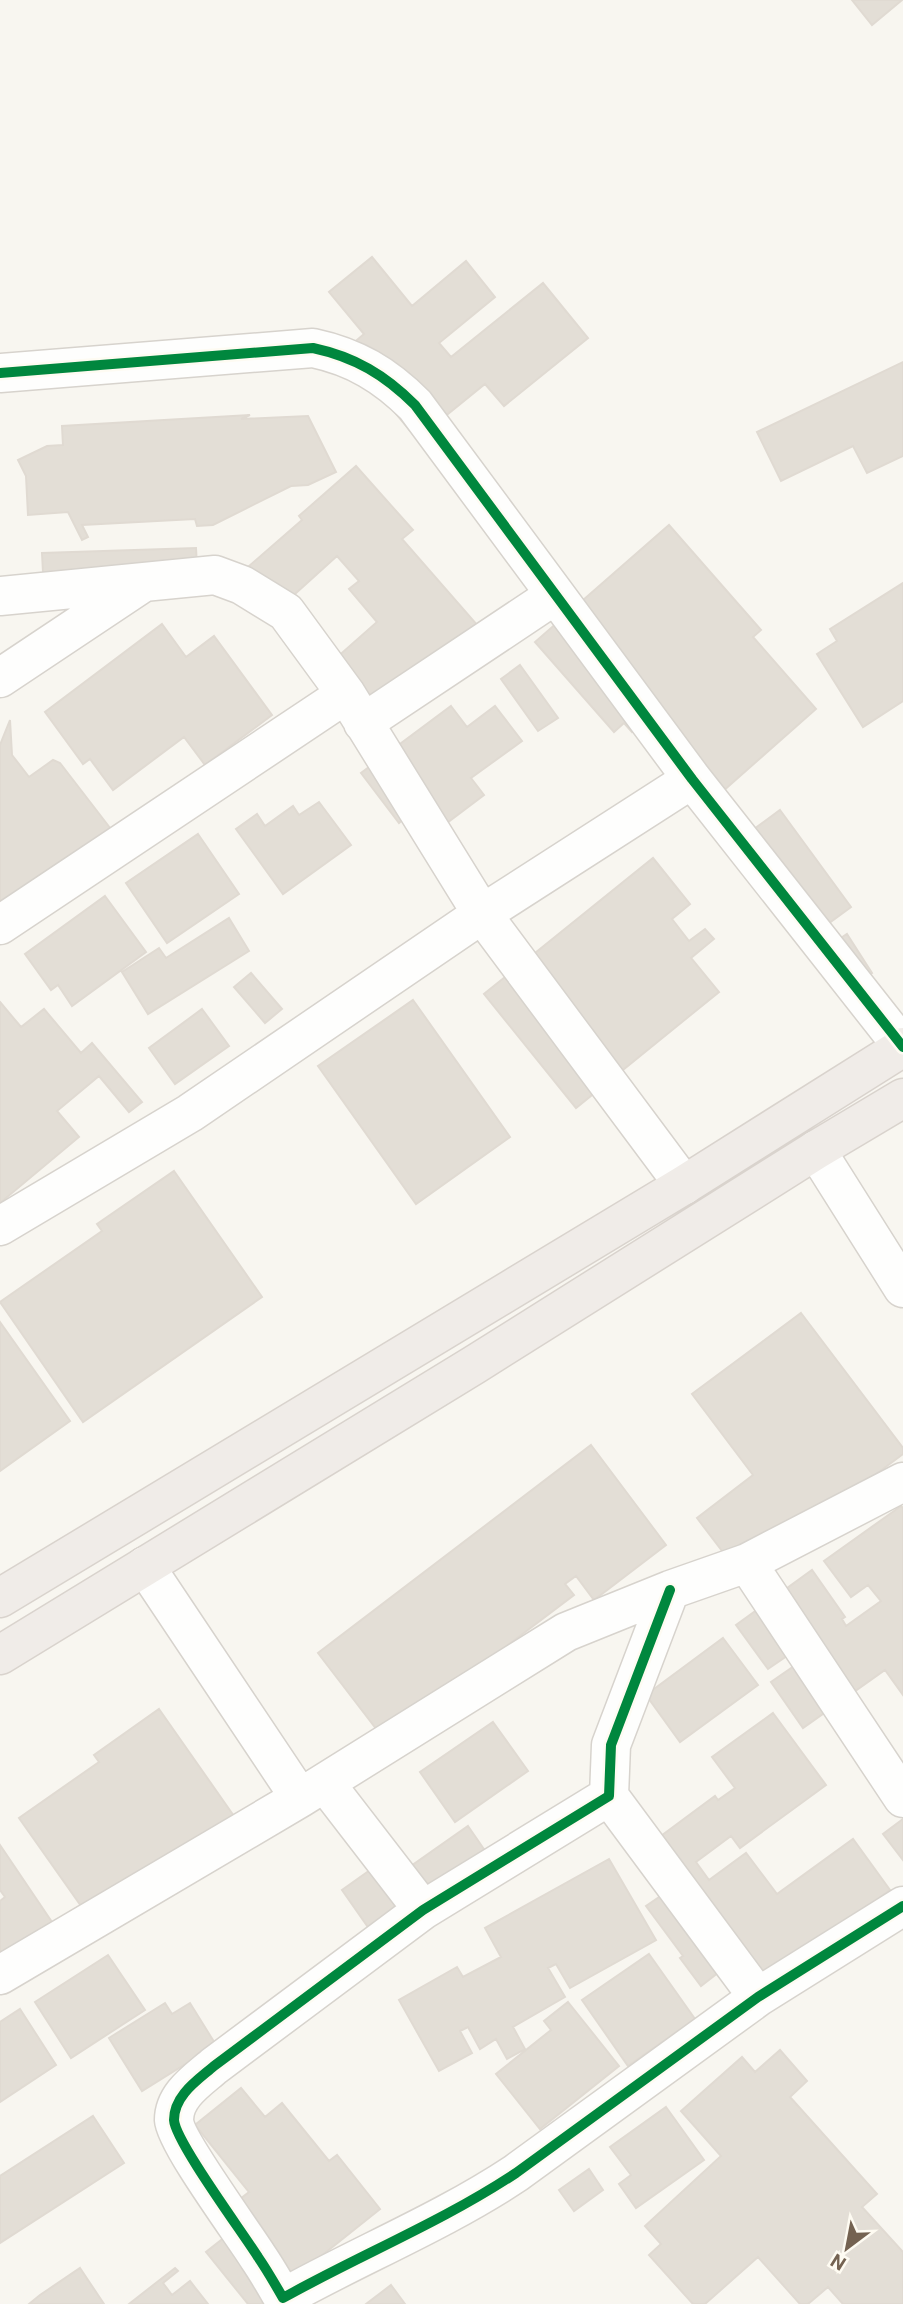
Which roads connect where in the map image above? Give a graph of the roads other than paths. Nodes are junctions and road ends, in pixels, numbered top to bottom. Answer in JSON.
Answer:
{"nodes":[{"id":1,"x":0,"y":373,"type":"edge"},
{"id":2,"x":145,"y":581,"type":"junction"},
{"id":3,"x":555,"y":595,"type":"junction"},
{"id":4,"x":0,"y":596,"type":"edge"},
{"id":5,"x":0,"y":678,"type":"edge"},
{"id":6,"x":355,"y":708,"type":"junction"},
{"id":7,"x":692,"y":779,"type":"junction"},
{"id":8,"x":482,"y":914,"type":"junction"},
{"id":9,"x":0,"y":925,"type":"edge"},
{"id":10,"x":903,"y":1047,"type":"edge"},
{"id":11,"x":903,"y":1098,"type":"edge"},
{"id":12,"x":816,"y":1150,"type":"junction"},
{"id":13,"x":684,"y":1185,"type":"junction"},
{"id":14,"x":0,"y":1226,"type":"edge"},
{"id":15,"x":903,"y":1288,"type":"edge"},
{"id":16,"x":903,"y":1482,"type":"edge"},
{"id":17,"x":747,"y":1563,"type":"junction"},
{"id":18,"x":145,"y":1566,"type":"junction"},
{"id":19,"x":670,"y":1590,"type":"junction"},
{"id":20,"x":0,"y":1598,"type":"edge"},
{"id":21,"x":0,"y":1655,"type":"edge"},
{"id":22,"x":313,"y":1791,"type":"junction"},
{"id":23,"x":609,"y":1796,"type":"junction"},
{"id":24,"x":903,"y":1798,"type":"edge"},
{"id":25,"x":903,"y":1906,"type":"edge"},
{"id":26,"x":423,"y":1910,"type":"junction"},
{"id":27,"x":0,"y":1975,"type":"edge"},
{"id":28,"x":758,"y":1997,"type":"junction"},
{"id":29,"x":279,"y":2301,"type":"edge"}],
"edges":[{"from":1,"to":3,"type":"street"},
{"from":2,"to":4,"type":"street"},
{"from":2,"to":5,"type":"street"},
{"from":2,"to":6,"type":"street"},
{"from":3,"to":6,"type":"street"},
{"from":3,"to":7,"type":"street"},
{"from":6,"to":8,"type":"street"},
{"from":6,"to":9,"type":"street"},
{"from":7,"to":8,"type":"street"},
{"from":7,"to":10,"type":"street"},
{"from":8,"to":13,"type":"street"},
{"from":8,"to":14,"type":"street"},
{"from":10,"to":13,"type":"highway"},
{"from":11,"to":12,"type":"highway"},
{"from":12,"to":15,"type":"street"},
{"from":12,"to":18,"type":"highway"},
{"from":13,"to":20,"type":"highway"},
{"from":16,"to":17,"type":"street"},
{"from":17,"to":19,"type":"street"},
{"from":17,"to":24,"type":"street"},
{"from":18,"to":21,"type":"highway"},
{"from":18,"to":22,"type":"street"},
{"from":19,"to":22,"type":"street"},
{"from":19,"to":23,"type":"street"},
{"from":22,"to":26,"type":"street"},
{"from":22,"to":27,"type":"street"},
{"from":23,"to":26,"type":"street"},
{"from":23,"to":28,"type":"street"},
{"from":25,"to":28,"type":"street"},
{"from":26,"to":29,"type":"street"},
{"from":28,"to":29,"type":"street"}]}
